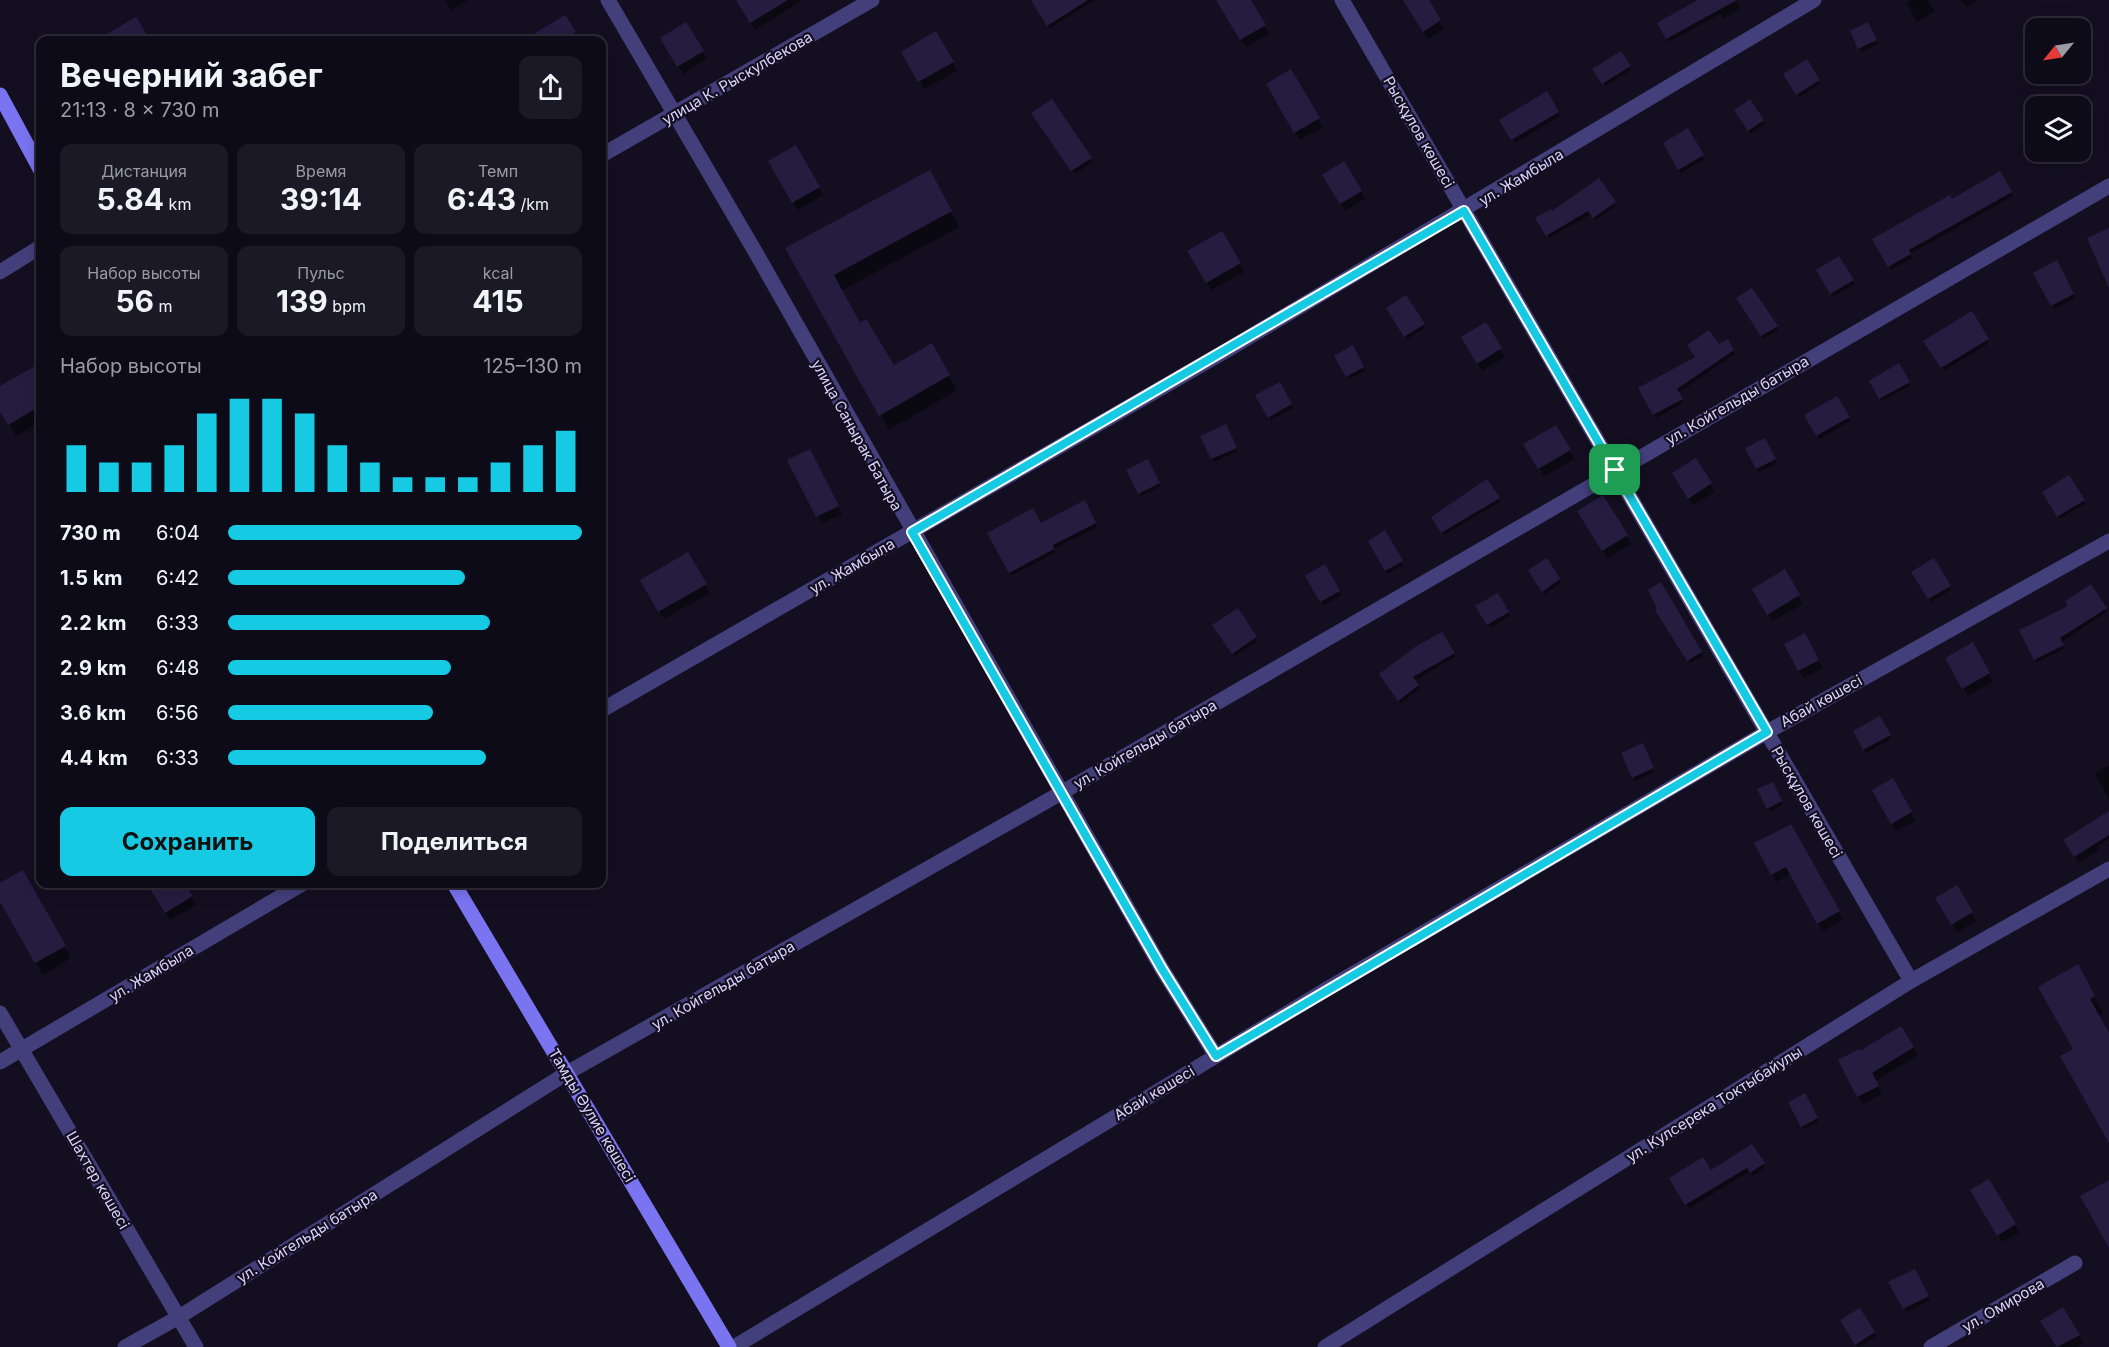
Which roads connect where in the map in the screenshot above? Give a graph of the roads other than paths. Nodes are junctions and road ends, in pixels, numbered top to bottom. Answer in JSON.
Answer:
{"nodes":[{"id":1,"x":608,"y":0,"type":"edge"},
{"id":2,"x":872,"y":0,"type":"edge"},
{"id":3,"x":1342,"y":0,"type":"edge"},
{"id":4,"x":1814,"y":0,"type":"edge"},
{"id":5,"x":0,"y":95,"type":"edge"},
{"id":6,"x":674,"y":114,"type":"junction"},
{"id":7,"x":606,"y":153,"type":"edge"},
{"id":8,"x":36,"y":162,"type":"edge"},
{"id":9,"x":2109,"y":186,"type":"edge"},
{"id":10,"x":1464,"y":211,"type":"junction"},
{"id":11,"x":36,"y":250,"type":"edge"},
{"id":12,"x":0,"y":272,"type":"edge"},
{"id":13,"x":1615,"y":470,"type":"junction"},
{"id":14,"x":912,"y":532,"type":"junction"},
{"id":15,"x":2109,"y":541,"type":"edge"},
{"id":16,"x":606,"y":708,"type":"edge"},
{"id":17,"x":1767,"y":732,"type":"junction"},
{"id":18,"x":1061,"y":793,"type":"junction"},
{"id":19,"x":2109,"y":869,"type":"edge"},
{"id":20,"x":295,"y":888,"type":"edge"},
{"id":21,"x":456,"y":888,"type":"edge"},
{"id":22,"x":1911,"y":981,"type":"junction"},
{"id":23,"x":0,"y":1014,"type":"edge"},
{"id":24,"x":21,"y":1050,"type":"junction"},
{"id":25,"x":1216,"y":1056,"type":"junction"},
{"id":26,"x":0,"y":1062,"type":"edge"},
{"id":27,"x":567,"y":1073,"type":"junction"},
{"id":28,"x":2075,"y":1263,"type":"dead end"},
{"id":29,"x":179,"y":1317,"type":"junction"},
{"id":30,"x":125,"y":1347,"type":"edge"},
{"id":31,"x":196,"y":1347,"type":"edge"},
{"id":32,"x":731,"y":1347,"type":"edge"},
{"id":33,"x":1325,"y":1347,"type":"edge"},
{"id":34,"x":1931,"y":1347,"type":"edge"}],
"edges":[{"from":1,"to":6,"type":"street","name":"улица Санырак Батыра"},
{"from":2,"to":6,"type":"street","name":"улица К. Рыскулбекова"},
{"from":3,"to":10,"type":"street","name":"Рысқұлов көшесі"},
{"from":4,"to":10,"type":"street","name":"ул. Жамбыла"},
{"from":5,"to":8,"type":"street"},
{"from":6,"to":7,"type":"street","name":"улица К. Рыскулбекова"},
{"from":6,"to":14,"type":"street","name":"улица Санырак Батыра"},
{"from":9,"to":13,"type":"street","name":"ул. Койгельды батыра"},
{"from":10,"to":13,"type":"street","name":"Рысқұлов көшесі"},
{"from":10,"to":14,"type":"street","name":"ул. Жамбыла"},
{"from":11,"to":12,"type":"street"},
{"from":13,"to":17,"type":"street","name":"Рысқұлов көшесі"},
{"from":13,"to":18,"type":"street","name":"ул. Койгельды батыра"},
{"from":14,"to":16,"type":"street","name":"ул. Жамбыла"},
{"from":14,"to":18,"type":"street","name":"улица Санырак Батыра"},
{"from":15,"to":17,"type":"street","name":"Абай көшесі"},
{"from":17,"to":22,"type":"street","name":"Рысқұлов көшесі"},
{"from":17,"to":25,"type":"street","name":"Абай көшесі"},
{"from":18,"to":25,"type":"street","name":"улица Санырак Батыра"},
{"from":18,"to":27,"type":"street","name":"ул. Койгельды батыра"},
{"from":19,"to":22,"type":"street","name":"ул. Кулсерека Токтыбайулы"},
{"from":20,"to":24,"type":"street","name":"ул. Жамбыла"},
{"from":21,"to":27,"type":"street","name":"Тамды Әулие көшесі"},
{"from":22,"to":33,"type":"street","name":"ул. Кулсерека Токтыбайулы"},
{"from":23,"to":24,"type":"street","name":"Шахтер көшесі"},
{"from":24,"to":26,"type":"street","name":"ул. Жамбыла"},
{"from":24,"to":29,"type":"street","name":"Шахтер көшесі"},
{"from":25,"to":32,"type":"street","name":"Абай көшесі"},
{"from":27,"to":29,"type":"street","name":"ул. Койгельды батыра"},
{"from":27,"to":32,"type":"street","name":"Тамды Әулие көшесі"},
{"from":28,"to":34,"type":"street","name":"ул. Омирова"},
{"from":29,"to":30,"type":"street","name":"ул. Койгельды батыра"},
{"from":29,"to":31,"type":"street","name":"Шахтер көшесі"}]}
